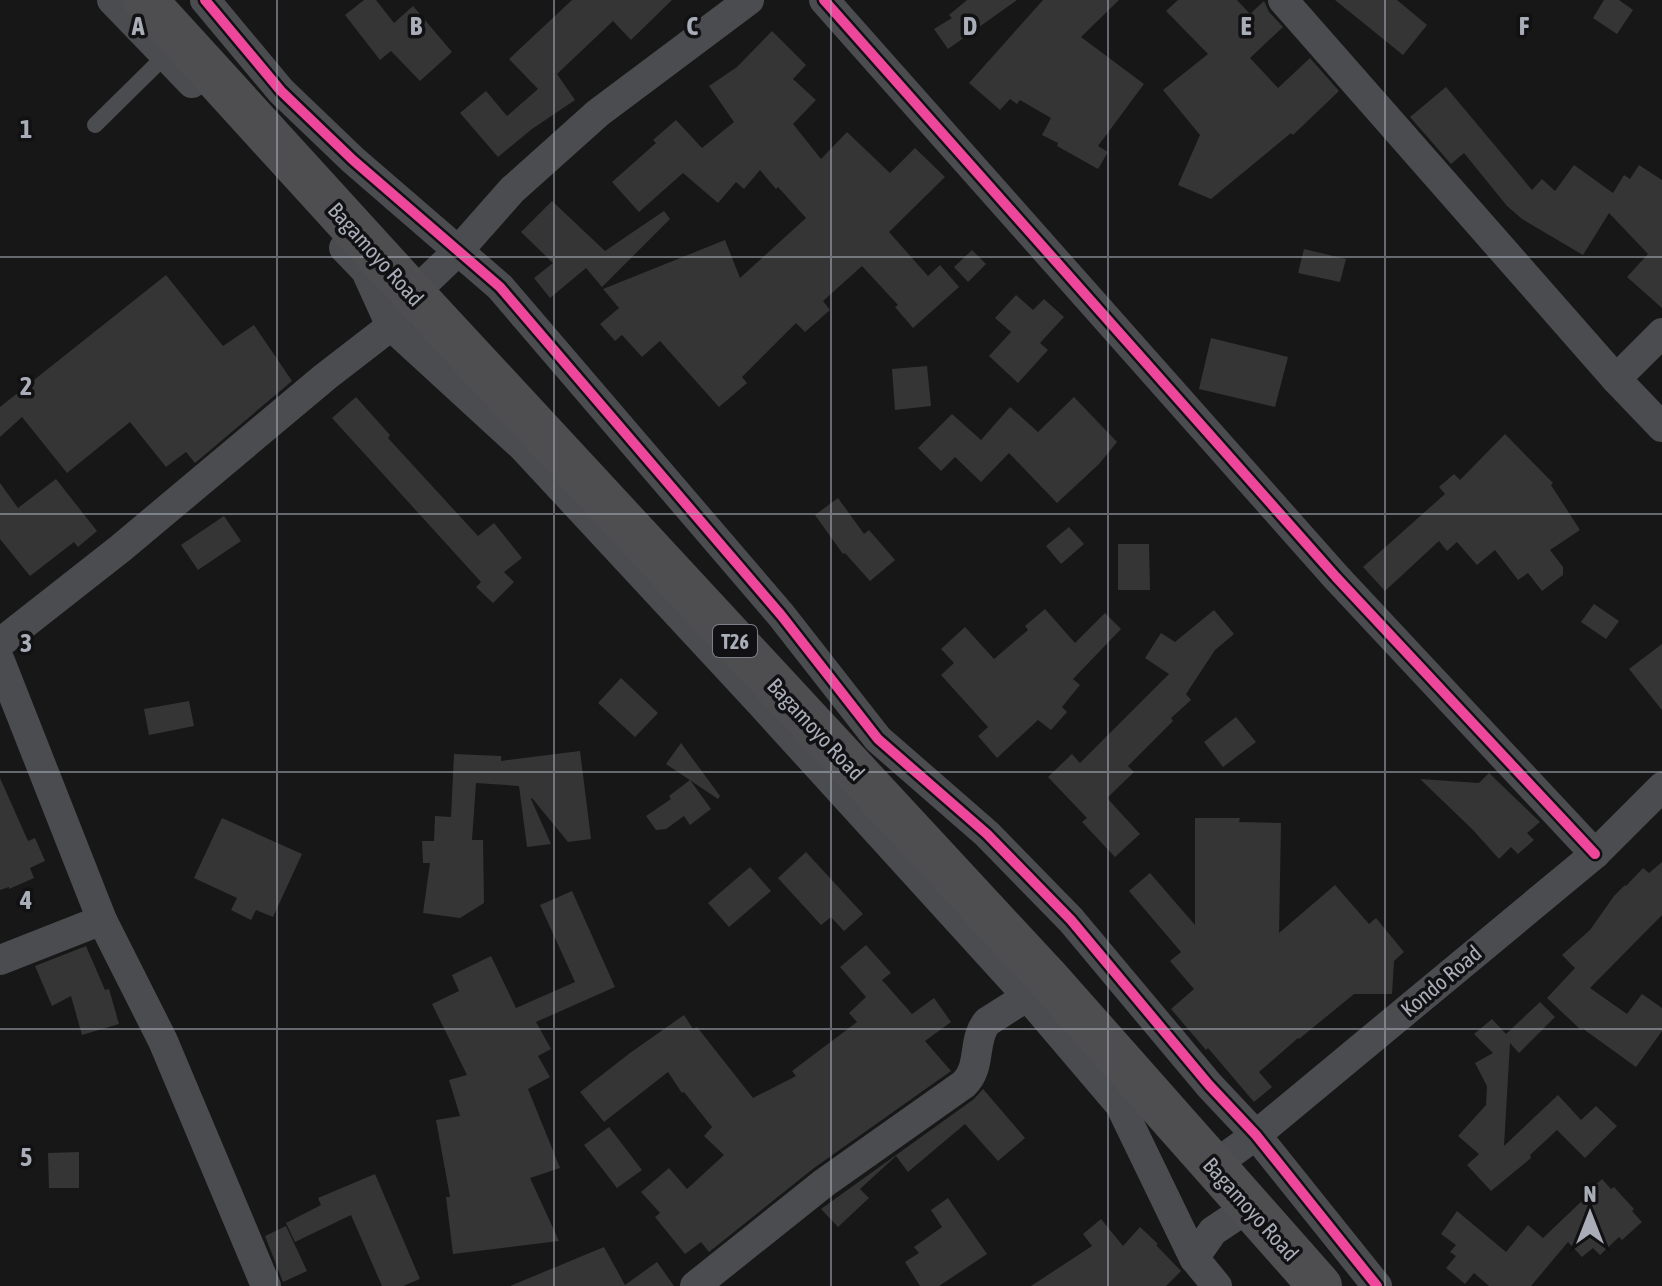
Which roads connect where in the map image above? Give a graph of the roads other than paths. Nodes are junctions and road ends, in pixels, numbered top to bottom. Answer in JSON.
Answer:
{"nodes":[{"id":1,"x":112,"y":0,"type":"edge"},
{"id":2,"x":145,"y":0,"type":"edge"},
{"id":3,"x":205,"y":0,"type":"edge"},
{"id":4,"x":749,"y":0,"type":"edge"},
{"id":5,"x":824,"y":0,"type":"edge"},
{"id":6,"x":1283,"y":0,"type":"edge"},
{"id":7,"x":166,"y":55,"type":"junction"},
{"id":8,"x":95,"y":125,"type":"dead end"},
{"id":9,"x":459,"y":250,"type":"junction"},
{"id":10,"x":402,"y":310,"type":"junction"},
{"id":11,"x":1662,"y":333,"type":"edge"},
{"id":12,"x":1616,"y":379,"type":"junction"},
{"id":13,"x":1662,"y":427,"type":"edge"},
{"id":14,"x":0,"y":643,"type":"edge"},
{"id":15,"x":0,"y":661,"type":"edge"},
{"id":16,"x":1662,"y":787,"type":"edge"},
{"id":17,"x":1595,"y":854,"type":"junction"},
{"id":18,"x":102,"y":920,"type":"junction"},
{"id":19,"x":0,"y":960,"type":"edge"},
{"id":20,"x":1039,"y":989,"type":"junction"},
{"id":21,"x":1256,"y":1135,"type":"junction"},
{"id":22,"x":1213,"y":1166,"type":"junction"},
{"id":23,"x":1249,"y":1207,"type":"junction"},
{"id":24,"x":1194,"y":1258,"type":"junction"},
{"id":25,"x":266,"y":1286,"type":"edge"},
{"id":26,"x":695,"y":1286,"type":"edge"},
{"id":27,"x":1217,"y":1286,"type":"edge"},
{"id":28,"x":1320,"y":1286,"type":"edge"},
{"id":29,"x":1377,"y":1286,"type":"edge"}],
"edges":[{"from":1,"to":7,"type":"street"},
{"from":2,"to":10,"type":"highway","name":"Bagamoyo Road","number":"T26"},
{"from":3,"to":9,"type":"street"},
{"from":4,"to":9,"type":"street"},
{"from":5,"to":17,"type":"street"},
{"from":6,"to":12,"type":"street"},
{"from":7,"to":8,"type":"lane"},
{"from":7,"to":10,"type":"street"},
{"from":9,"to":10,"type":"street"},
{"from":9,"to":21,"type":"street"},
{"from":10,"to":14,"type":"street"},
{"from":10,"to":20,"type":"highway","name":"Bagamoyo Road","number":"T26"},
{"from":11,"to":12,"type":"street"},
{"from":12,"to":13,"type":"street"},
{"from":15,"to":18,"type":"street"},
{"from":16,"to":17,"type":"street","name":"Kondo Road"},
{"from":17,"to":21,"type":"street","name":"Kondo Road"},
{"from":18,"to":19,"type":"street"},
{"from":18,"to":25,"type":"street"},
{"from":20,"to":22,"type":"highway","name":"Bagamoyo Road","number":"T26"},
{"from":20,"to":24,"type":"street"},
{"from":20,"to":26,"type":"street"},
{"from":21,"to":22,"type":"street","name":"Kondo Road"},
{"from":21,"to":29,"type":"street"},
{"from":22,"to":23,"type":"highway","name":"Bagamoyo Road","number":"T26"},
{"from":23,"to":24,"type":"street"},
{"from":23,"to":28,"type":"highway","name":"Bagamoyo Road","number":"T26"},
{"from":24,"to":27,"type":"street"}]}
